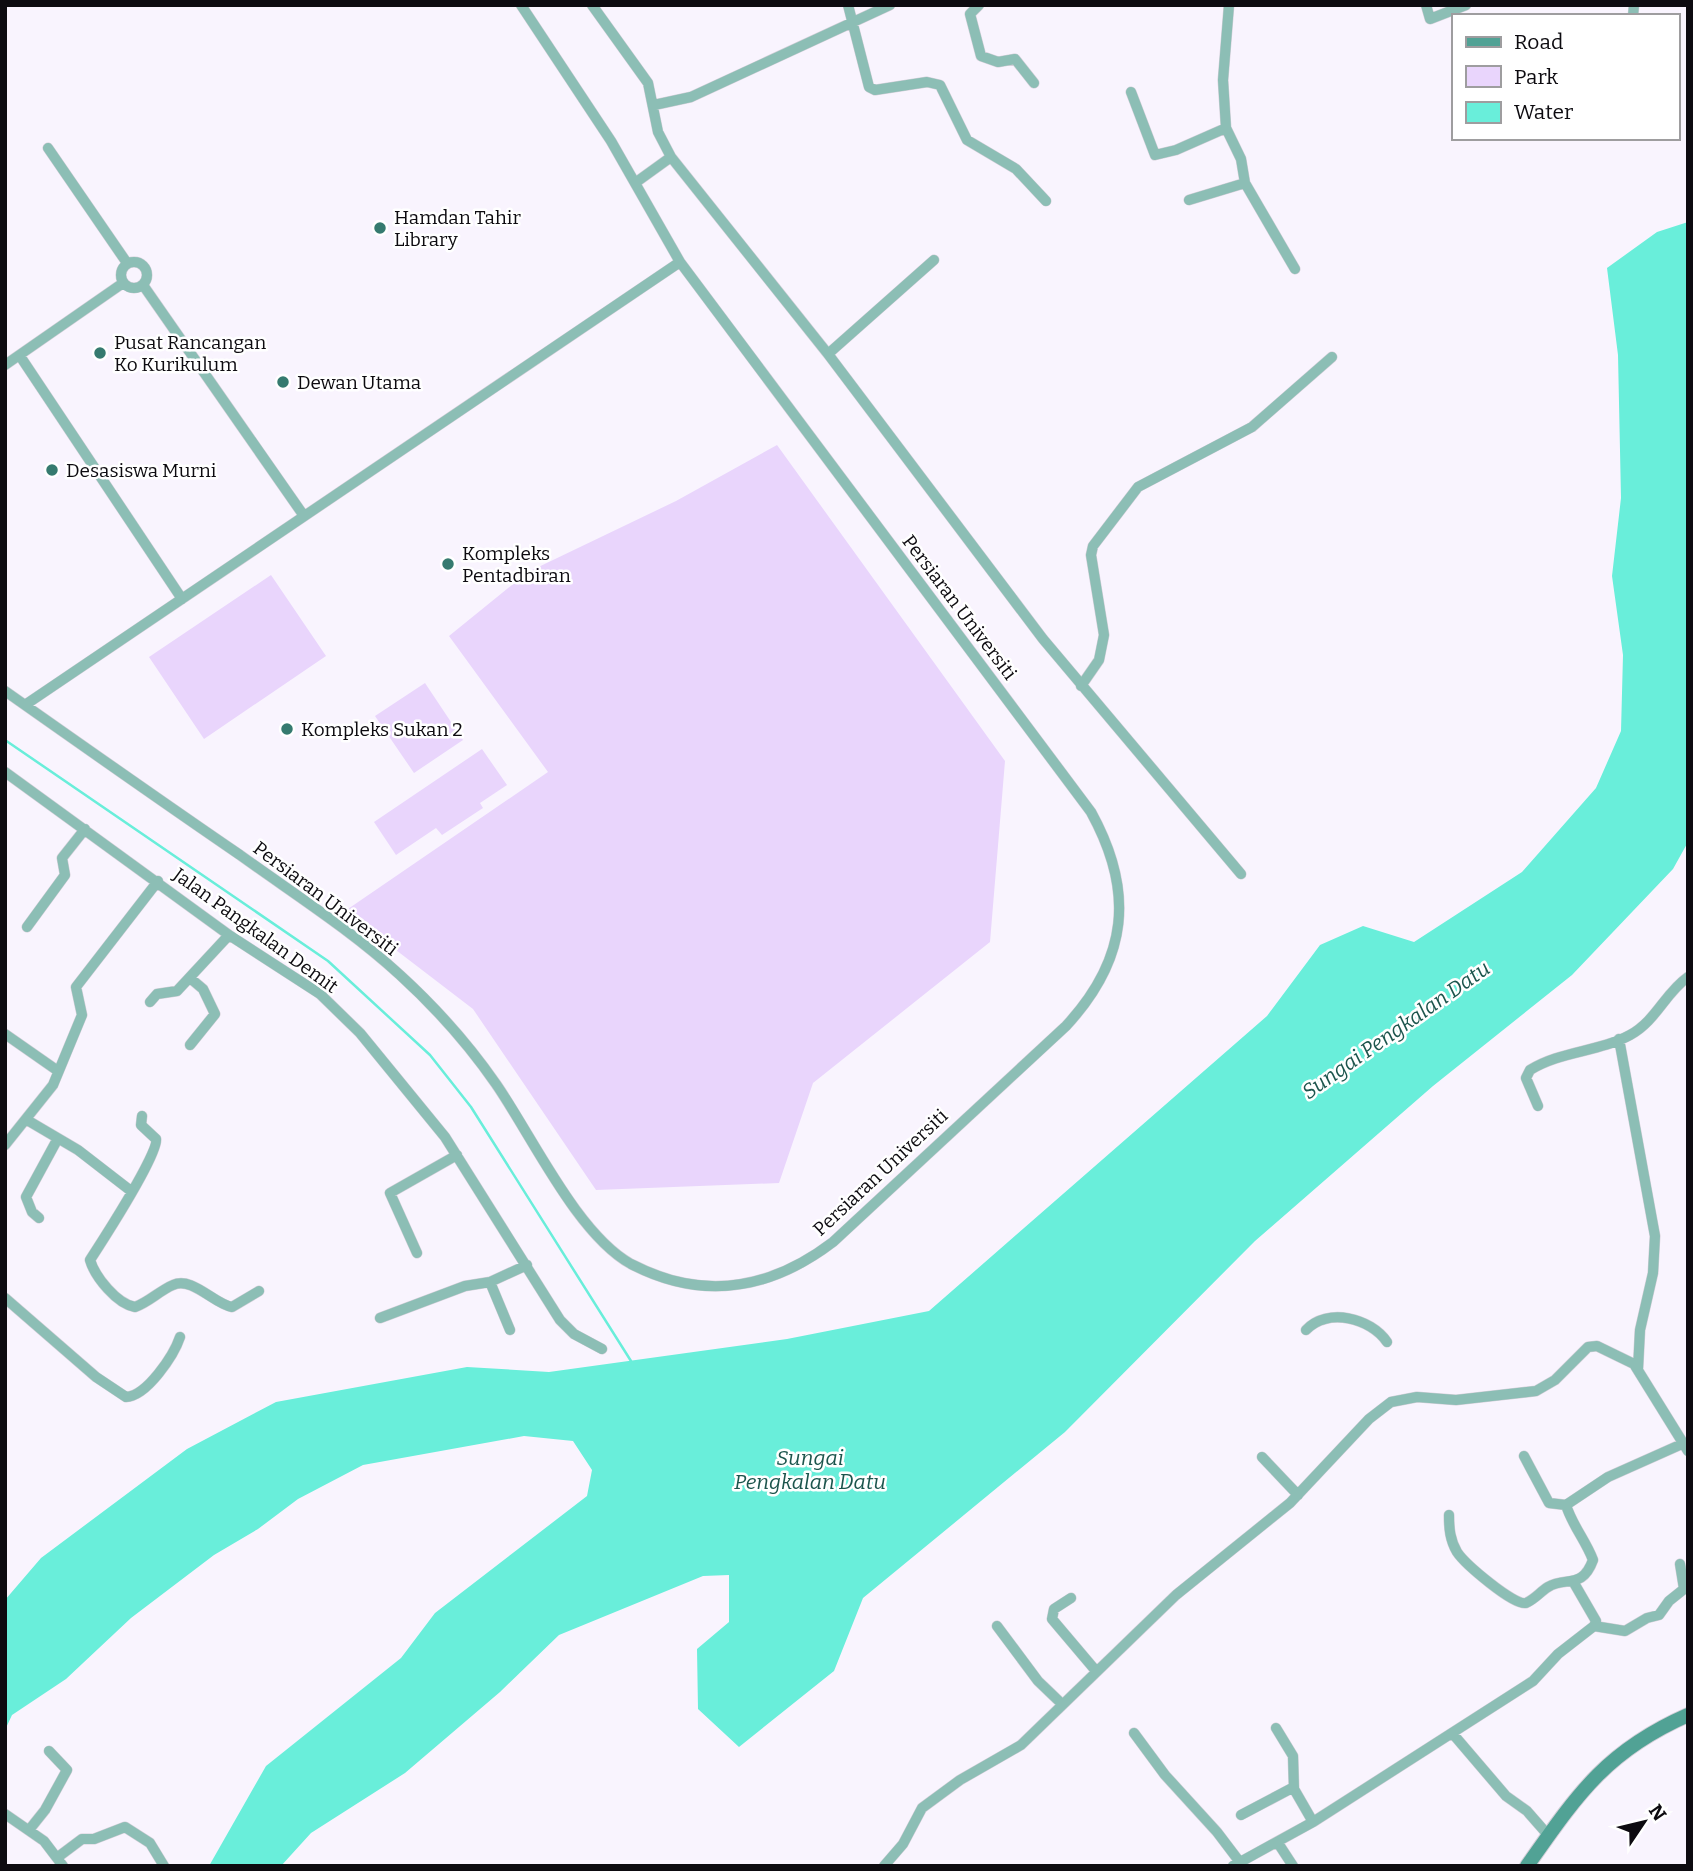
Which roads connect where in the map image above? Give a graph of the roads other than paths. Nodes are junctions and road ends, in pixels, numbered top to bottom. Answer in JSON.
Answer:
{"nodes":[{"id":1,"x":521,"y":5,"type":"edge"},
{"id":2,"x":592,"y":5,"type":"edge"},
{"id":3,"x":848,"y":5,"type":"edge"},
{"id":4,"x":890,"y":5,"type":"edge"},
{"id":5,"x":979,"y":5,"type":"edge"},
{"id":6,"x":1228,"y":5,"type":"edge"},
{"id":7,"x":1426,"y":5,"type":"edge"},
{"id":8,"x":1466,"y":5,"type":"edge"},
{"id":9,"x":853,"y":22,"type":"junction"},
{"id":10,"x":1034,"y":83,"type":"dead end"},
{"id":11,"x":1131,"y":92,"type":"dead end"},
{"id":12,"x":654,"y":105,"type":"junction"},
{"id":13,"x":1226,"y":128,"type":"junction"},
{"id":14,"x":48,"y":148,"type":"dead end"},
{"id":15,"x":671,"y":156,"type":"junction"},
{"id":16,"x":635,"y":183,"type":"junction"},
{"id":17,"x":1245,"y":183,"type":"junction"},
{"id":18,"x":1189,"y":200,"type":"dead end"},
{"id":19,"x":1046,"y":201,"type":"dead end"},
{"id":20,"x":934,"y":260,"type":"dead end"},
{"id":21,"x":680,"y":262,"type":"junction"},
{"id":22,"x":127,"y":263,"type":"junction"},
{"id":23,"x":1295,"y":270,"type":"dead end"},
{"id":24,"x":123,"y":284,"type":"junction"},
{"id":25,"x":143,"y":285,"type":"junction"},
{"id":26,"x":828,"y":354,"type":"junction"},
{"id":27,"x":20,"y":356,"type":"junction"},
{"id":28,"x":1332,"y":356,"type":"dead end"},
{"id":29,"x":5,"y":365,"type":"edge"},
{"id":30,"x":304,"y":516,"type":"junction"},
{"id":31,"x":182,"y":599,"type":"junction"},
{"id":32,"x":1081,"y":686,"type":"junction"},
{"id":33,"x":5,"y":691,"type":"edge"},
{"id":34,"x":25,"y":705,"type":"junction"},
{"id":35,"x":5,"y":772,"type":"edge"},
{"id":36,"x":85,"y":828,"type":"junction"},
{"id":37,"x":1241,"y":874,"type":"dead end"},
{"id":38,"x":158,"y":881,"type":"junction"},
{"id":39,"x":27,"y":927,"type":"dead end"},
{"id":40,"x":229,"y":935,"type":"junction"},
{"id":41,"x":1688,"y":977,"type":"edge"},
{"id":42,"x":190,"y":978,"type":"junction"},
{"id":43,"x":150,"y":1002,"type":"dead end"},
{"id":44,"x":5,"y":1034,"type":"edge"},
{"id":45,"x":1619,"y":1039,"type":"junction"},
{"id":46,"x":190,"y":1045,"type":"dead end"},
{"id":47,"x":58,"y":1071,"type":"junction"},
{"id":48,"x":1538,"y":1106,"type":"dead end"},
{"id":49,"x":142,"y":1116,"type":"dead end"},
{"id":50,"x":27,"y":1120,"type":"junction"},
{"id":51,"x":57,"y":1140,"type":"junction"},
{"id":52,"x":5,"y":1145,"type":"edge"},
{"id":53,"x":457,"y":1155,"type":"junction"},
{"id":54,"x":131,"y":1191,"type":"junction"},
{"id":55,"x":39,"y":1218,"type":"dead end"},
{"id":56,"x":417,"y":1253,"type":"dead end"},
{"id":57,"x":527,"y":1265,"type":"junction"},
{"id":58,"x":490,"y":1282,"type":"junction"},
{"id":59,"x":259,"y":1291,"type":"dead end"},
{"id":60,"x":5,"y":1298,"type":"edge"},
{"id":61,"x":380,"y":1318,"type":"dead end"},
{"id":62,"x":510,"y":1330,"type":"dead end"},
{"id":63,"x":1306,"y":1330,"type":"dead end"},
{"id":64,"x":180,"y":1338,"type":"dead end"},
{"id":65,"x":1387,"y":1342,"type":"dead end"},
{"id":66,"x":602,"y":1349,"type":"dead end"},
{"id":67,"x":1638,"y":1369,"type":"junction"},
{"id":68,"x":1685,"y":1447,"type":"edge"},
{"id":69,"x":1524,"y":1456,"type":"dead end"},
{"id":70,"x":1262,"y":1457,"type":"dead end"},
{"id":71,"x":1298,"y":1496,"type":"junction"},
{"id":72,"x":1566,"y":1505,"type":"junction"},
{"id":73,"x":1449,"y":1515,"type":"dead end"},
{"id":74,"x":1679,"y":1564,"type":"dead end"},
{"id":75,"x":1574,"y":1583,"type":"junction"},
{"id":76,"x":1070,"y":1598,"type":"dead end"},
{"id":77,"x":997,"y":1626,"type":"dead end"},
{"id":78,"x":1594,"y":1626,"type":"junction"},
{"id":79,"x":1096,"y":1671,"type":"junction"},
{"id":80,"x":1062,"y":1704,"type":"junction"},
{"id":81,"x":1688,"y":1715,"type":"edge"},
{"id":82,"x":1276,"y":1728,"type":"dead end"},
{"id":83,"x":1134,"y":1734,"type":"dead end"},
{"id":84,"x":1453,"y":1734,"type":"junction"},
{"id":85,"x":49,"y":1751,"type":"dead end"},
{"id":86,"x":1294,"y":1787,"type":"junction"},
{"id":87,"x":5,"y":1814,"type":"edge"},
{"id":88,"x":1241,"y":1815,"type":"dead end"},
{"id":89,"x":1313,"y":1822,"type":"junction"},
{"id":90,"x":29,"y":1830,"type":"junction"},
{"id":91,"x":1548,"y":1835,"type":"junction"},
{"id":92,"x":1278,"y":1843,"type":"junction"},
{"id":93,"x":61,"y":1861,"type":"edge"},
{"id":94,"x":1236,"y":1863,"type":"edge"},
{"id":95,"x":164,"y":1866,"type":"edge"},
{"id":96,"x":884,"y":1866,"type":"edge"},
{"id":97,"x":1293,"y":1866,"type":"edge"},
{"id":98,"x":1527,"y":1866,"type":"edge"}],
"edges":[{"from":1,"to":16,"type":"street","name":"Persiaran Universiti"},
{"from":2,"to":12,"type":"street"},
{"from":3,"to":9,"type":"street"},
{"from":4,"to":9,"type":"street"},
{"from":5,"to":10,"type":"street"},
{"from":6,"to":13,"type":"street"},
{"from":7,"to":8,"type":"street"},
{"from":9,"to":12,"type":"street"},
{"from":9,"to":19,"type":"street"},
{"from":11,"to":13,"type":"street"},
{"from":12,"to":15,"type":"street"},
{"from":13,"to":17,"type":"street"},
{"from":14,"to":22,"type":"street"},
{"from":15,"to":16,"type":"street"},
{"from":15,"to":26,"type":"street"},
{"from":16,"to":21,"type":"street","name":"Persiaran Universiti"},
{"from":17,"to":18,"type":"street"},
{"from":17,"to":23,"type":"street"},
{"from":20,"to":26,"type":"street"},
{"from":21,"to":30,"type":"street"},
{"from":21,"to":34,"type":"street","name":"Persiaran Universiti"},
{"from":22,"to":24,"type":"street"},
{"from":22,"to":25,"type":"street"},
{"from":24,"to":25,"type":"street"},
{"from":24,"to":27,"type":"street"},
{"from":25,"to":30,"type":"street"},
{"from":26,"to":32,"type":"street"},
{"from":27,"to":29,"type":"street"},
{"from":27,"to":31,"type":"street"},
{"from":28,"to":32,"type":"street"},
{"from":30,"to":31,"type":"street"},
{"from":31,"to":34,"type":"street"},
{"from":32,"to":37,"type":"street"},
{"from":33,"to":34,"type":"street","name":"Persiaran Universiti"},
{"from":35,"to":36,"type":"street","name":"Jalan Pangkalan Demit"},
{"from":36,"to":38,"type":"street","name":"Jalan Pangkalan Demit"},
{"from":36,"to":39,"type":"street"},
{"from":38,"to":40,"type":"street","name":"Jalan Pangkalan Demit"},
{"from":38,"to":47,"type":"street"},
{"from":40,"to":42,"type":"street"},
{"from":40,"to":53,"type":"street","name":"Jalan Pangkalan Demit"},
{"from":41,"to":45,"type":"street"},
{"from":42,"to":43,"type":"street"},
{"from":42,"to":46,"type":"street"},
{"from":44,"to":47,"type":"street"},
{"from":45,"to":48,"type":"street"},
{"from":45,"to":67,"type":"street"},
{"from":47,"to":50,"type":"street"},
{"from":49,"to":54,"type":"street"},
{"from":50,"to":51,"type":"street"},
{"from":50,"to":52,"type":"street"},
{"from":51,"to":54,"type":"street"},
{"from":51,"to":55,"type":"street"},
{"from":53,"to":56,"type":"street"},
{"from":53,"to":57,"type":"street","name":"Jalan Pangkalan Demit"},
{"from":54,"to":59,"type":"street"},
{"from":57,"to":58,"type":"street"},
{"from":57,"to":66,"type":"street","name":"Jalan Pangkalan Demit"},
{"from":58,"to":61,"type":"street"},
{"from":58,"to":62,"type":"street"},
{"from":60,"to":64,"type":"street"},
{"from":63,"to":65,"type":"street"},
{"from":67,"to":68,"type":"street"},
{"from":67,"to":71,"type":"street"},
{"from":68,"to":72,"type":"street"},
{"from":69,"to":72,"type":"street"},
{"from":70,"to":71,"type":"street"},
{"from":71,"to":79,"type":"street"},
{"from":72,"to":75,"type":"street"},
{"from":73,"to":75,"type":"street"},
{"from":74,"to":78,"type":"street"},
{"from":75,"to":78,"type":"street"},
{"from":76,"to":79,"type":"street"},
{"from":77,"to":80,"type":"street"},
{"from":78,"to":84,"type":"street"},
{"from":79,"to":80,"type":"street"},
{"from":80,"to":96,"type":"street"},
{"from":81,"to":91,"type":"main road"},
{"from":82,"to":86,"type":"street"},
{"from":83,"to":94,"type":"street"},
{"from":84,"to":89,"type":"street"},
{"from":84,"to":91,"type":"street"},
{"from":85,"to":90,"type":"street"},
{"from":86,"to":88,"type":"street"},
{"from":86,"to":89,"type":"street"},
{"from":87,"to":90,"type":"street"},
{"from":89,"to":92,"type":"street"},
{"from":90,"to":93,"type":"street"},
{"from":91,"to":98,"type":"main road"},
{"from":92,"to":94,"type":"street"},
{"from":92,"to":97,"type":"street"},
{"from":93,"to":95,"type":"street"}]}
